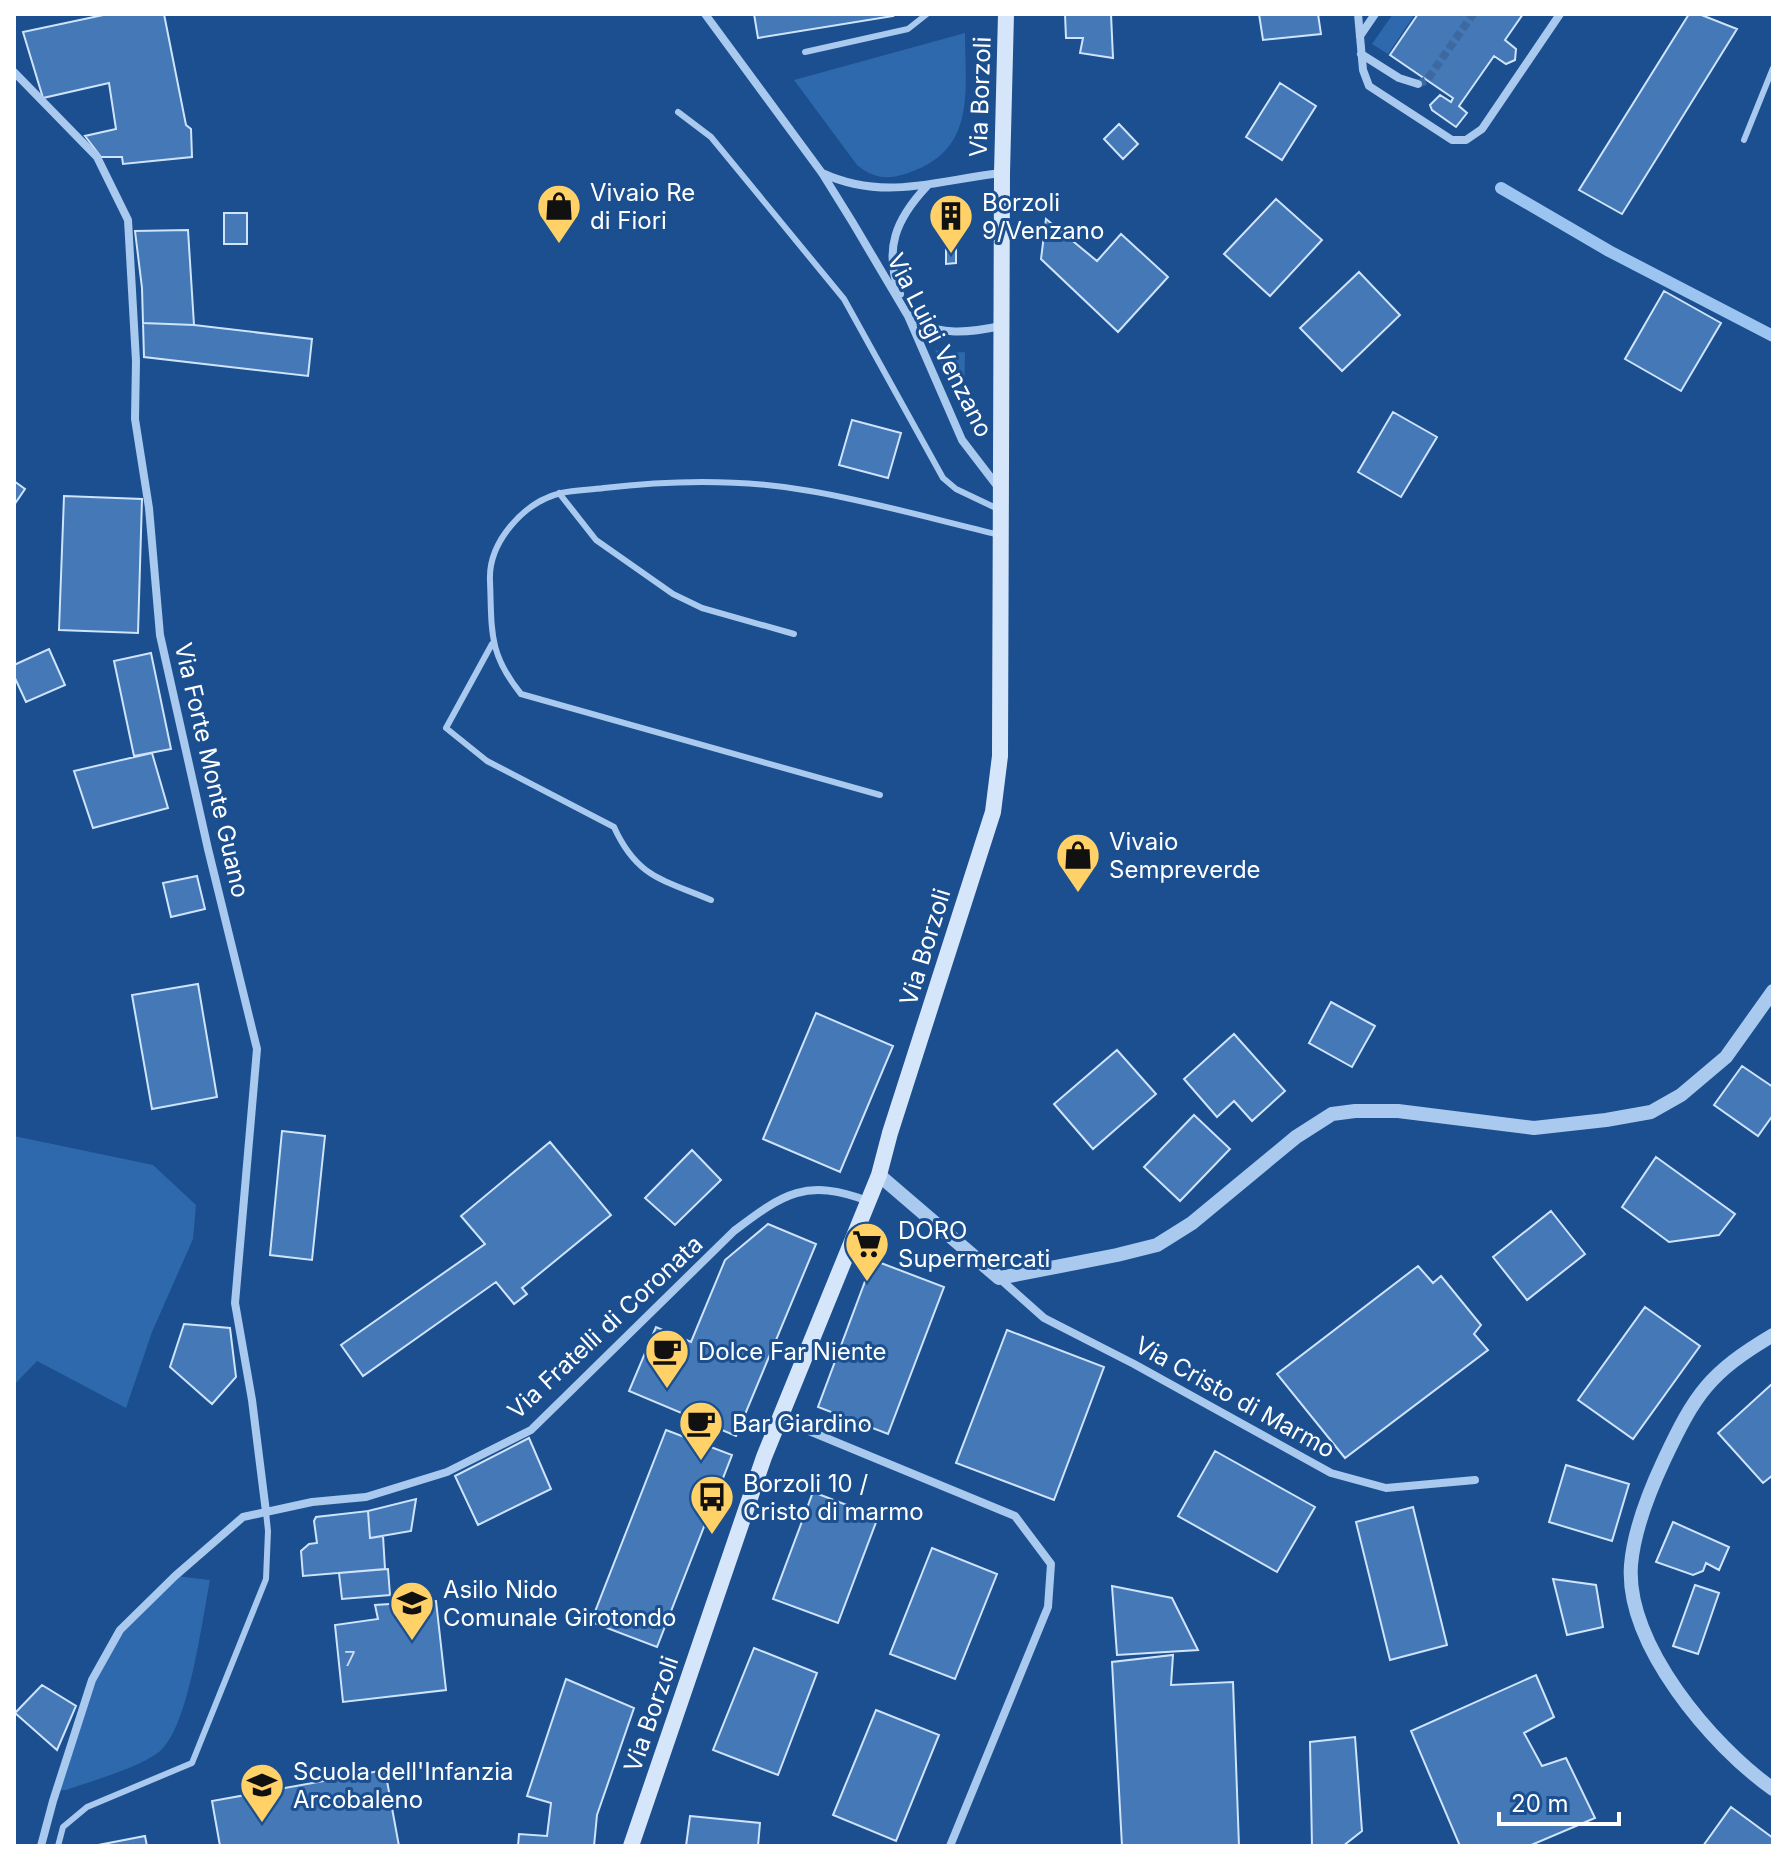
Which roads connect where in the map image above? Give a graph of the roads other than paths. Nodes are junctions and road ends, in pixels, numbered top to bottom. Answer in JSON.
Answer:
{"nodes":[{"id":1,"x":705,"y":14,"type":"edge"},
{"id":2,"x":927,"y":14,"type":"edge"},
{"id":3,"x":1006,"y":14,"type":"edge"},
{"id":4,"x":1358,"y":14,"type":"edge"},
{"id":5,"x":1375,"y":14,"type":"edge"},
{"id":6,"x":1560,"y":14,"type":"edge"},
{"id":7,"x":1360,"y":36,"type":"junction"},
{"id":8,"x":805,"y":52,"type":"dead end"},
{"id":9,"x":1361,"y":54,"type":"junction"},
{"id":10,"x":1773,"y":68,"type":"edge"},
{"id":11,"x":14,"y":72,"type":"edge"},
{"id":12,"x":1418,"y":84,"type":"dead end"},
{"id":13,"x":678,"y":112,"type":"dead end"},
{"id":14,"x":1744,"y":140,"type":"dead end"},
{"id":15,"x":822,"y":173,"type":"junction"},
{"id":16,"x":1002,"y":173,"type":"junction"},
{"id":17,"x":927,"y":186,"type":"junction"},
{"id":18,"x":908,"y":316,"type":"junction"},
{"id":19,"x":1001,"y":326,"type":"junction"},
{"id":20,"x":1001,"y":491,"type":"junction"},
{"id":21,"x":559,"y":493,"type":"junction"},
{"id":22,"x":1001,"y":510,"type":"junction"},
{"id":23,"x":1000,"y":535,"type":"junction"},
{"id":24,"x":794,"y":634,"type":"dead end"},
{"id":25,"x":492,"y":644,"type":"junction"},
{"id":26,"x":880,"y":795,"type":"dead end"},
{"id":27,"x":711,"y":900,"type":"dead end"},
{"id":28,"x":1773,"y":991,"type":"edge"},
{"id":29,"x":879,"y":1175,"type":"junction"},
{"id":30,"x":869,"y":1201,"type":"junction"},
{"id":31,"x":999,"y":1278,"type":"junction"},
{"id":32,"x":1773,"y":1335,"type":"edge"},
{"id":33,"x":779,"y":1418,"type":"junction"},
{"id":34,"x":1475,"y":1480,"type":"dead end"},
{"id":35,"x":266,"y":1512,"type":"junction"},
{"id":36,"x":1773,"y":1789,"type":"edge"},
{"id":37,"x":41,"y":1846,"type":"edge"},
{"id":38,"x":58,"y":1846,"type":"edge"},
{"id":39,"x":631,"y":1846,"type":"edge"},
{"id":40,"x":950,"y":1846,"type":"edge"}],
"edges":[{"from":1,"to":15,"type":"street","name":"Via Luigi Venzano"},
{"from":2,"to":8,"type":"lane"},
{"from":3,"to":16,"type":"main road","name":"Via Borzoli"},
{"from":4,"to":7,"type":"street"},
{"from":5,"to":7,"type":"street"},
{"from":6,"to":9,"type":"street"},
{"from":7,"to":9,"type":"street"},
{"from":9,"to":12,"type":"street"},
{"from":10,"to":14,"type":"lane"},
{"from":11,"to":35,"type":"street","name":"Via Forte Monte Guano"},
{"from":13,"to":22,"type":"lane"},
{"from":15,"to":17,"type":"street"},
{"from":15,"to":18,"type":"street","name":"Via Luigi Venzano"},
{"from":16,"to":17,"type":"street"},
{"from":16,"to":19,"type":"main road","name":"Via Borzoli"},
{"from":17,"to":18,"type":"street"},
{"from":18,"to":19,"type":"street"},
{"from":18,"to":20,"type":"street","name":"Via Luigi Venzano"},
{"from":19,"to":20,"type":"main road","name":"Via Borzoli"},
{"from":20,"to":22,"type":"main road","name":"Via Borzoli"},
{"from":21,"to":23,"type":"lane"},
{"from":21,"to":24,"type":"lane"},
{"from":21,"to":25,"type":"lane"},
{"from":22,"to":23,"type":"main road","name":"Via Borzoli"},
{"from":23,"to":29,"type":"main road","name":"Via Borzoli"},
{"from":25,"to":26,"type":"lane"},
{"from":25,"to":27,"type":"lane"},
{"from":28,"to":31,"type":"street"},
{"from":29,"to":30,"type":"main road","name":"Via Borzoli"},
{"from":29,"to":31,"type":"street"},
{"from":30,"to":33,"type":"main road","name":"Via Borzoli"},
{"from":30,"to":35,"type":"street","name":"Via Fratelli di Coronata"},
{"from":31,"to":34,"type":"street","name":"Via Cristo di Marmo"},
{"from":32,"to":36,"type":"street"},
{"from":33,"to":39,"type":"main road","name":"Via Borzoli"},
{"from":33,"to":40,"type":"street"},
{"from":35,"to":37,"type":"street","name":"Via Fratelli di Coronata"},
{"from":35,"to":38,"type":"lane"}]}
